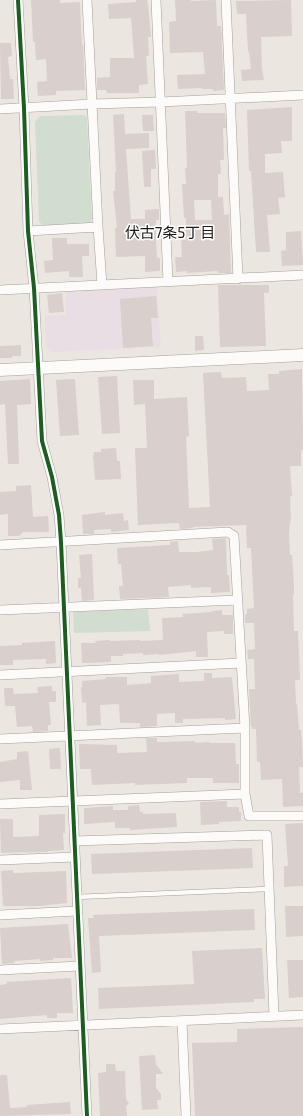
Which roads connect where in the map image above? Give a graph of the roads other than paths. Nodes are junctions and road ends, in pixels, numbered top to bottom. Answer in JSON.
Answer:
{"nodes":[{"id":1,"x":18,"y":0,"type":"edge"},
{"id":2,"x":87,"y":0,"type":"edge"},
{"id":3,"x":156,"y":0,"type":"edge"},
{"id":4,"x":226,"y":0,"type":"edge"},
{"id":5,"x":303,"y":95,"type":"edge"},
{"id":6,"x":231,"y":99,"type":"junction"},
{"id":7,"x":161,"y":102,"type":"junction"},
{"id":8,"x":92,"y":104,"type":"junction"},
{"id":9,"x":24,"y":108,"type":"junction"},
{"id":10,"x":0,"y":110,"type":"edge"},
{"id":11,"x":98,"y":227,"type":"junction"},
{"id":12,"x":28,"y":231,"type":"junction"},
{"id":13,"x":303,"y":275,"type":"edge"},
{"id":14,"x":238,"y":279,"type":"junction"},
{"id":15,"x":168,"y":282,"type":"junction"},
{"id":16,"x":102,"y":285,"type":"junction"},
{"id":17,"x":34,"y":288,"type":"junction"},
{"id":18,"x":0,"y":290,"type":"edge"},
{"id":19,"x":303,"y":355,"type":"edge"},
{"id":20,"x":39,"y":368,"type":"junction"},
{"id":21,"x":0,"y":370,"type":"edge"},
{"id":22,"x":61,"y":542,"type":"junction"},
{"id":23,"x":0,"y":545,"type":"edge"},
{"id":24,"x":238,"y":600,"type":"junction"},
{"id":25,"x":64,"y":607,"type":"junction"},
{"id":26,"x":0,"y":610,"type":"edge"},
{"id":27,"x":241,"y":663,"type":"junction"},
{"id":28,"x":67,"y":671,"type":"junction"},
{"id":29,"x":0,"y":675,"type":"edge"},
{"id":30,"x":245,"y":728,"type":"junction"},
{"id":31,"x":69,"y":736,"type":"junction"},
{"id":32,"x":0,"y":739,"type":"edge"},
{"id":33,"x":245,"y":794,"type":"junction"},
{"id":34,"x":72,"y":801,"type":"junction"},
{"id":35,"x":0,"y":804,"type":"edge"},
{"id":36,"x":303,"y":816,"type":"edge"},
{"id":37,"x":74,"y":841,"type":"junction"},
{"id":38,"x":75,"y":857,"type":"junction"},
{"id":39,"x":0,"y":860,"type":"edge"},
{"id":40,"x":269,"y":889,"type":"junction"},
{"id":41,"x":76,"y":897,"type":"junction"},
{"id":42,"x":77,"y":911,"type":"junction"},
{"id":43,"x":0,"y":915,"type":"edge"},
{"id":44,"x":79,"y":966,"type":"junction"},
{"id":45,"x":0,"y":970,"type":"edge"},
{"id":46,"x":303,"y":1015,"type":"edge"},
{"id":47,"x":274,"y":1016,"type":"junction"},
{"id":48,"x":182,"y":1021,"type":"junction"},
{"id":49,"x":82,"y":1025,"type":"junction"},
{"id":50,"x":0,"y":1029,"type":"edge"},
{"id":51,"x":87,"y":1116,"type":"edge"},
{"id":52,"x":186,"y":1116,"type":"edge"}],
"edges":[{"from":1,"to":9,"type":"street"},
{"from":2,"to":8,"type":"street"},
{"from":3,"to":7,"type":"street"},
{"from":4,"to":6,"type":"street"},
{"from":5,"to":6,"type":"street"},
{"from":6,"to":7,"type":"street"},
{"from":6,"to":14,"type":"street"},
{"from":7,"to":8,"type":"street"},
{"from":7,"to":15,"type":"street"},
{"from":8,"to":9,"type":"street"},
{"from":8,"to":11,"type":"street"},
{"from":9,"to":10,"type":"street"},
{"from":9,"to":12,"type":"street"},
{"from":11,"to":12,"type":"street"},
{"from":11,"to":16,"type":"street"},
{"from":12,"to":17,"type":"street"},
{"from":13,"to":14,"type":"street"},
{"from":14,"to":15,"type":"street"},
{"from":15,"to":16,"type":"street"},
{"from":16,"to":17,"type":"street"},
{"from":17,"to":18,"type":"street"},
{"from":17,"to":20,"type":"street"},
{"from":19,"to":20,"type":"street"},
{"from":20,"to":21,"type":"street"},
{"from":20,"to":22,"type":"street"},
{"from":22,"to":23,"type":"street"},
{"from":22,"to":24,"type":"street"},
{"from":22,"to":25,"type":"street"},
{"from":24,"to":25,"type":"street"},
{"from":24,"to":27,"type":"street"},
{"from":25,"to":26,"type":"street"},
{"from":25,"to":28,"type":"street"},
{"from":27,"to":28,"type":"street"},
{"from":27,"to":30,"type":"street"},
{"from":28,"to":29,"type":"street"},
{"from":28,"to":31,"type":"street"},
{"from":30,"to":31,"type":"street"},
{"from":30,"to":33,"type":"street"},
{"from":31,"to":32,"type":"street"},
{"from":31,"to":34,"type":"street"},
{"from":33,"to":34,"type":"street"},
{"from":33,"to":36,"type":"street"},
{"from":34,"to":35,"type":"street"},
{"from":34,"to":37,"type":"street"},
{"from":37,"to":38,"type":"street"},
{"from":37,"to":40,"type":"street"},
{"from":38,"to":39,"type":"street"},
{"from":38,"to":41,"type":"street"},
{"from":40,"to":41,"type":"lane"},
{"from":40,"to":47,"type":"street"},
{"from":41,"to":42,"type":"street"},
{"from":42,"to":43,"type":"street"},
{"from":42,"to":44,"type":"street"},
{"from":44,"to":45,"type":"street"},
{"from":44,"to":49,"type":"street"},
{"from":46,"to":47,"type":"street"},
{"from":47,"to":48,"type":"street"},
{"from":48,"to":49,"type":"street"},
{"from":48,"to":52,"type":"street"},
{"from":49,"to":50,"type":"street"},
{"from":49,"to":51,"type":"street"}]}
